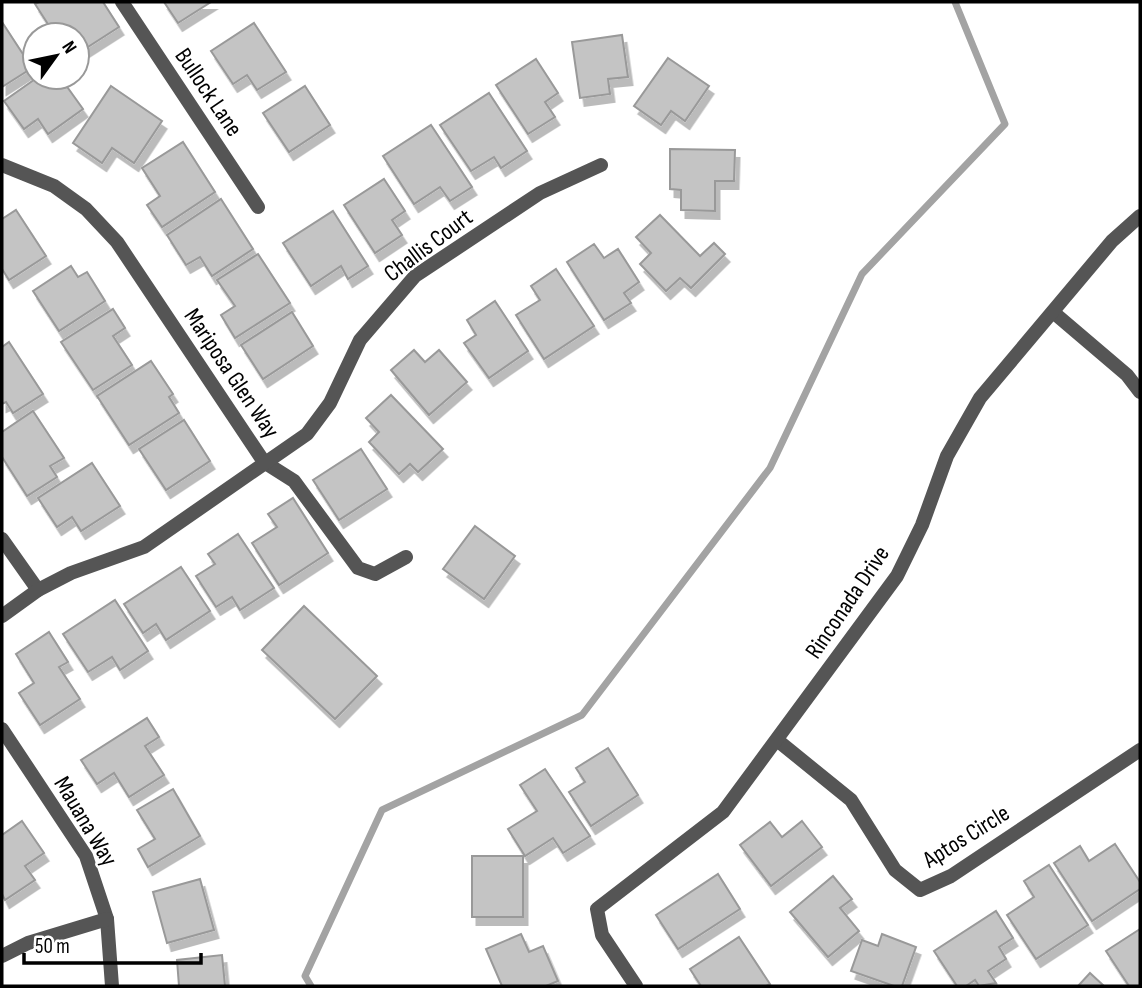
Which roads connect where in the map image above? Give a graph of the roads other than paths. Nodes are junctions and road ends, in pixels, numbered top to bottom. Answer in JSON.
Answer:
{"nodes":[{"id":1,"x":122,"y":2,"type":"edge"},
{"id":2,"x":2,"y":165,"type":"edge"},
{"id":3,"x":601,"y":165,"type":"dead end"},
{"id":4,"x":258,"y":207,"type":"dead end"},
{"id":5,"x":1140,"y":216,"type":"edge"},
{"id":6,"x":1053,"y":312,"type":"junction"},
{"id":7,"x":1140,"y":392,"type":"edge"},
{"id":8,"x":264,"y":462,"type":"junction"},
{"id":9,"x":2,"y":539,"type":"edge"},
{"id":10,"x":406,"y":557,"type":"dead end"},
{"id":11,"x":38,"y":590,"type":"junction"},
{"id":12,"x":2,"y":616,"type":"edge"},
{"id":13,"x":2,"y":729,"type":"edge"},
{"id":14,"x":777,"y":740,"type":"junction"},
{"id":15,"x":1140,"y":750,"type":"edge"},
{"id":16,"x":107,"y":919,"type":"junction"},
{"id":17,"x":2,"y":957,"type":"edge"},
{"id":18,"x":112,"y":986,"type":"edge"},
{"id":19,"x":636,"y":986,"type":"edge"}],
"edges":[{"from":1,"to":4,"type":"street","name":"Bullock Lane"},
{"from":2,"to":8,"type":"street","name":"Mariposa Glen Way"},
{"from":3,"to":8,"type":"street","name":"Challis Court"},
{"from":5,"to":6,"type":"street","name":"Rinconada Drive"},
{"from":6,"to":7,"type":"street"},
{"from":6,"to":14,"type":"street","name":"Rinconada Drive"},
{"from":8,"to":10,"type":"street"},
{"from":8,"to":11,"type":"street","name":"Mariposa Glen Way"},
{"from":9,"to":11,"type":"street"},
{"from":11,"to":12,"type":"street","name":"Mariposa Glen Way"},
{"from":13,"to":16,"type":"street","name":"Mauana Way"},
{"from":14,"to":15,"type":"street","name":"Aptos Circle"},
{"from":14,"to":19,"type":"street","name":"Rinconada Drive"},
{"from":16,"to":17,"type":"street"},
{"from":16,"to":18,"type":"street","name":"Mauana Way"}]}
